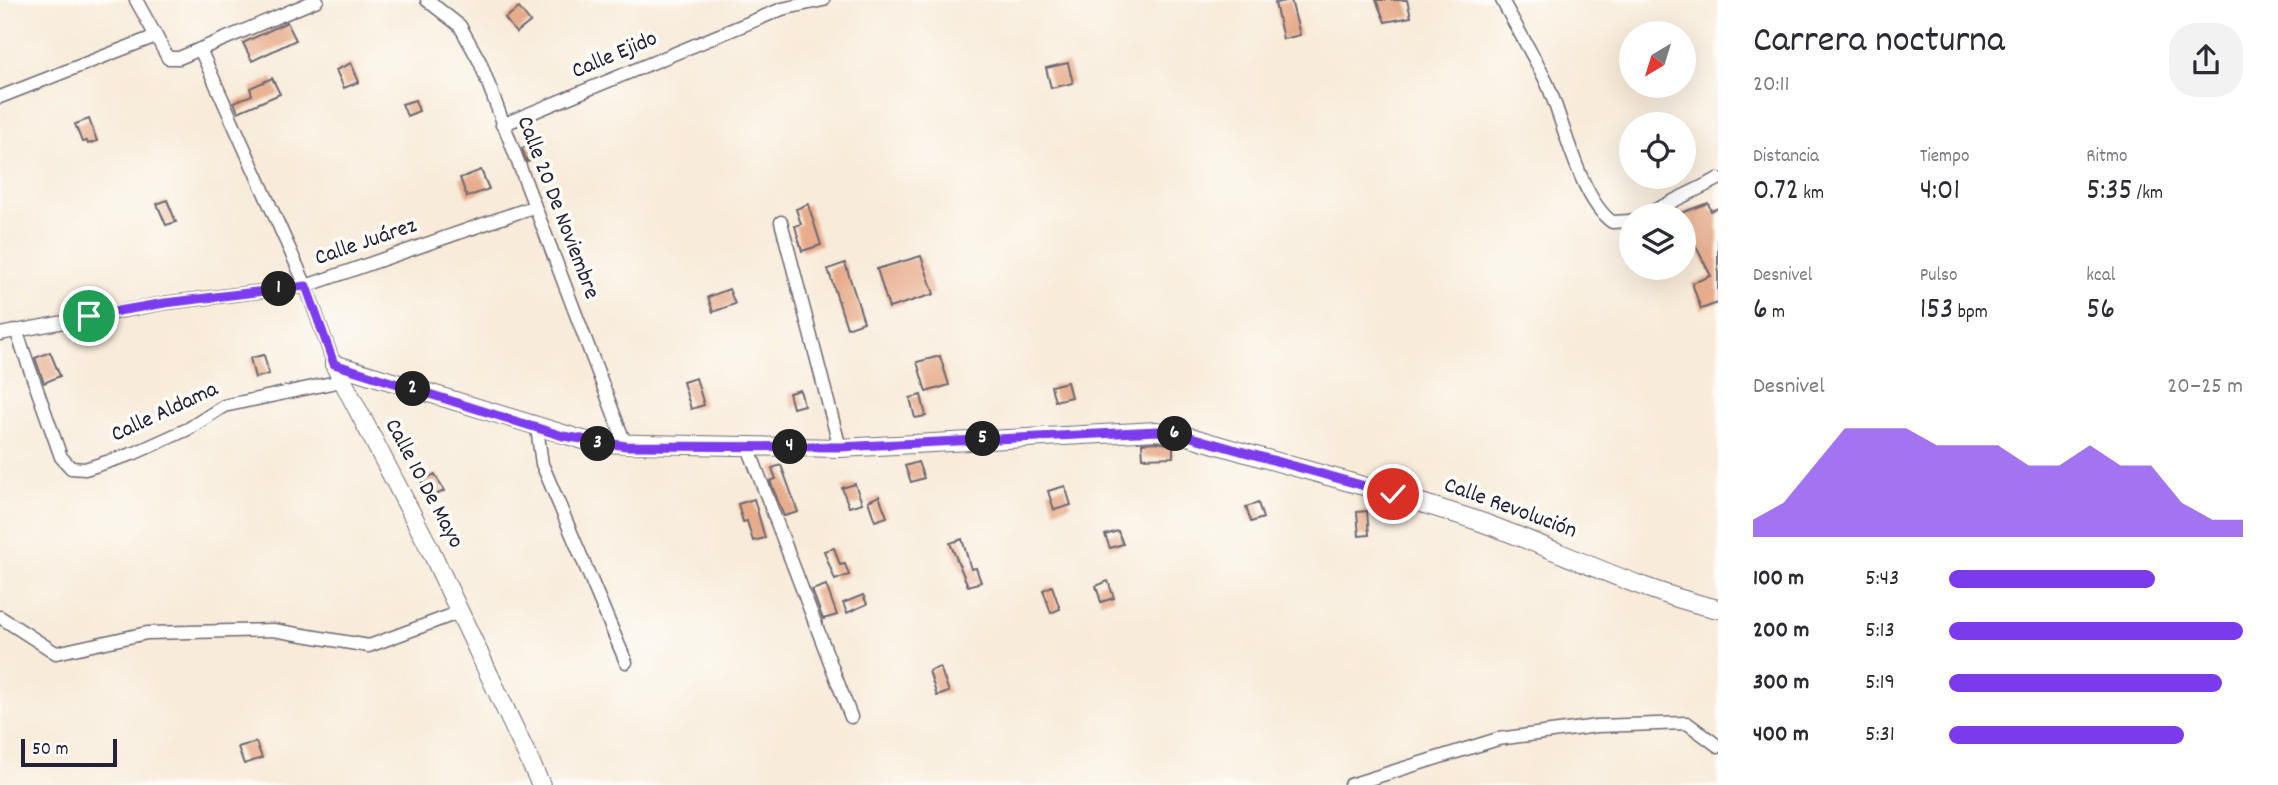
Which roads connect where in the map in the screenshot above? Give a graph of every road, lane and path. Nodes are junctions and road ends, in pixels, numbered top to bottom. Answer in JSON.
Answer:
{"nodes":[{"id":1,"x":136,"y":0,"type":"edge"},
{"id":2,"x":317,"y":0,"type":"edge"},
{"id":3,"x":427,"y":0,"type":"edge"},
{"id":4,"x":823,"y":0,"type":"edge"},
{"id":5,"x":1502,"y":0,"type":"edge"},
{"id":6,"x":156,"y":36,"type":"junction"},
{"id":7,"x":200,"y":49,"type":"junction"},
{"id":8,"x":0,"y":97,"type":"edge"},
{"id":9,"x":502,"y":125,"type":"junction"},
{"id":10,"x":1718,"y":179,"type":"edge"},
{"id":11,"x":1669,"y":203,"type":"edge"},
{"id":12,"x":533,"y":207,"type":"junction"},
{"id":13,"x":781,"y":222,"type":"dead end"},
{"id":14,"x":1619,"y":222,"type":"edge"},
{"id":15,"x":306,"y":286,"type":"junction"},
{"id":16,"x":16,"y":330,"type":"junction"},
{"id":17,"x":0,"y":334,"type":"edge"},
{"id":18,"x":337,"y":372,"type":"junction"},
{"id":19,"x":537,"y":428,"type":"junction"},
{"id":20,"x":626,"y":446,"type":"junction"},
{"id":21,"x":748,"y":447,"type":"junction"},
{"id":22,"x":840,"y":447,"type":"junction"},
{"id":23,"x":1718,"y":608,"type":"edge"},
{"id":24,"x":460,"y":612,"type":"junction"},
{"id":25,"x":0,"y":617,"type":"edge"},
{"id":26,"x":626,"y":662,"type":"dead end"},
{"id":27,"x":851,"y":717,"type":"dead end"},
{"id":28,"x":1718,"y":746,"type":"edge"},
{"id":29,"x":541,"y":785,"type":"edge"},
{"id":30,"x":1350,"y":785,"type":"edge"}],
"edges":[{"from":1,"to":6,"type":"street"},
{"from":2,"to":7,"type":"street"},
{"from":3,"to":9,"type":"street","name":"Calle 20 De Noviembre"},
{"from":4,"to":9,"type":"street","name":"Calle Ejido"},
{"from":5,"to":14,"type":"street"},
{"from":6,"to":7,"type":"street"},
{"from":6,"to":8,"type":"street"},
{"from":7,"to":15,"type":"street","name":"Calle 10 De Mayo"},
{"from":9,"to":12,"type":"street","name":"Calle 20 De Noviembre"},
{"from":10,"to":11,"type":"street"},
{"from":12,"to":15,"type":"street","name":"Calle Juárez"},
{"from":12,"to":20,"type":"street","name":"Calle 20 De Noviembre"},
{"from":13,"to":22,"type":"street"},
{"from":15,"to":16,"type":"street","name":"Calle Juárez"},
{"from":15,"to":18,"type":"street","name":"Calle 10 De Mayo"},
{"from":16,"to":17,"type":"street","name":"Calle Juárez"},
{"from":16,"to":18,"type":"street","name":"Calle Aldama"},
{"from":18,"to":19,"type":"street","name":"Calle Revolución"},
{"from":18,"to":24,"type":"street","name":"Calle 10 De Mayo"},
{"from":19,"to":20,"type":"street","name":"Calle Revolución"},
{"from":19,"to":26,"type":"street"},
{"from":20,"to":21,"type":"street","name":"Calle Revolución"},
{"from":21,"to":22,"type":"street","name":"Calle Revolución"},
{"from":21,"to":27,"type":"street"},
{"from":22,"to":23,"type":"street","name":"Calle Revolución"},
{"from":24,"to":25,"type":"street"},
{"from":24,"to":29,"type":"street","name":"Calle 10 De Mayo"},
{"from":28,"to":30,"type":"street"}]}
